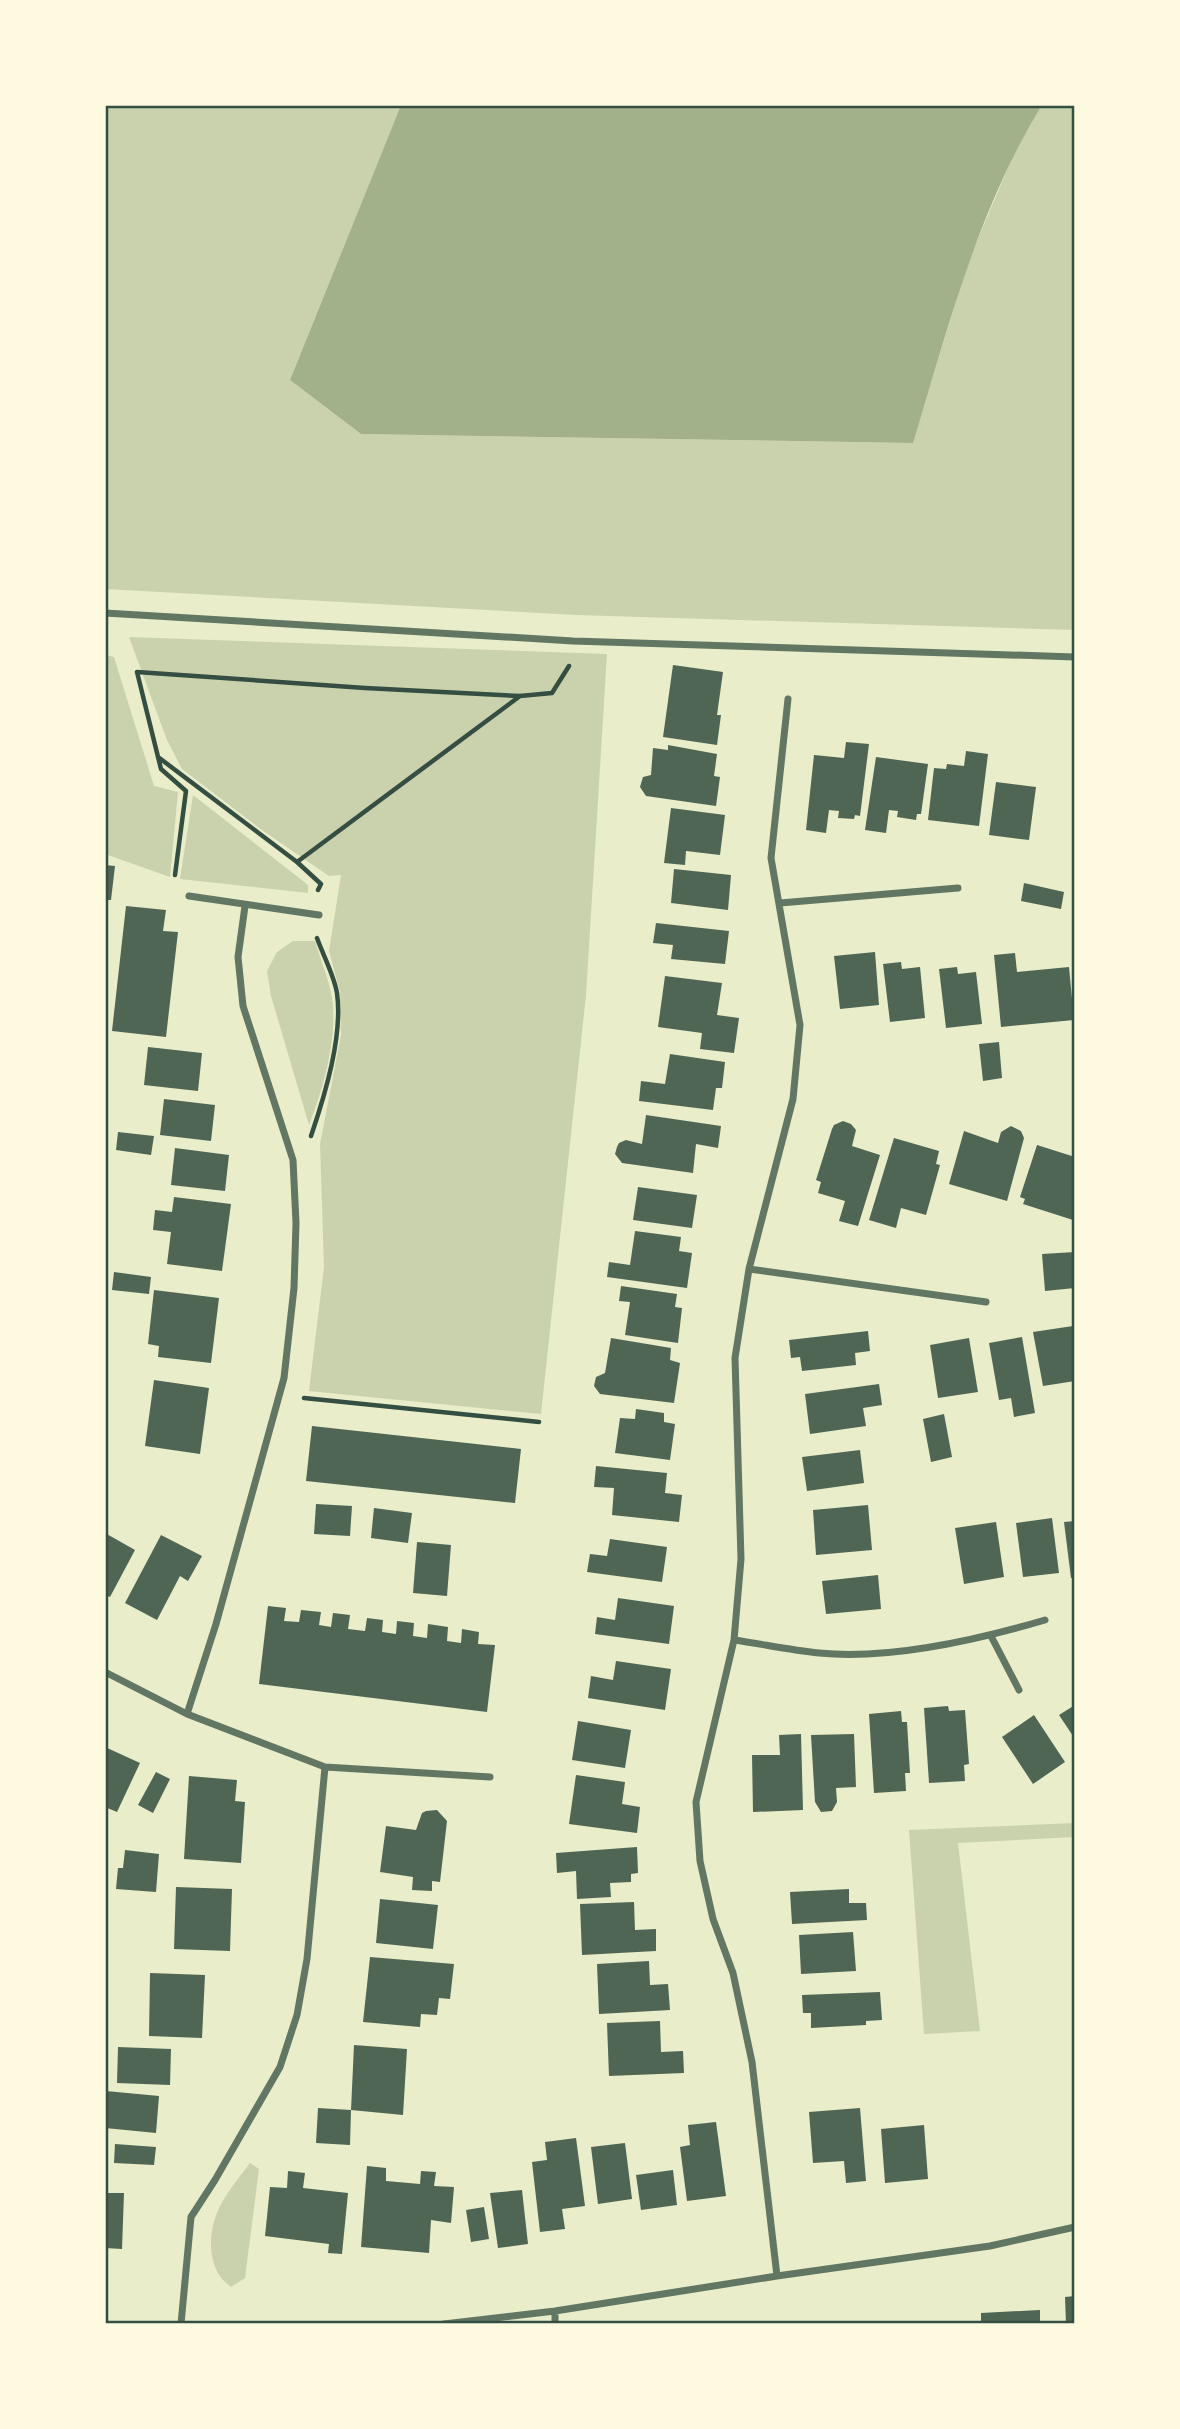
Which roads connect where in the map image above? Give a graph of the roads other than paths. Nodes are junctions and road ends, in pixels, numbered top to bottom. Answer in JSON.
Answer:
{"nodes":[{"id":1,"x":105,"y":613,"type":"edge"},
{"id":2,"x":1075,"y":657,"type":"edge"},
{"id":3,"x":788,"y":699,"type":"dead end"},
{"id":4,"x":958,"y":888,"type":"dead end"},
{"id":5,"x":189,"y":896,"type":"road end"},
{"id":6,"x":780,"y":903,"type":"junction"},
{"id":7,"x":245,"y":906,"type":"junction"},
{"id":8,"x":318,"y":915,"type":"dead end"},
{"id":9,"x":749,"y":1269,"type":"junction"},
{"id":10,"x":986,"y":1302,"type":"dead end"},
{"id":11,"x":1045,"y":1620,"type":"dead end"},
{"id":12,"x":991,"y":1636,"type":"junction"},
{"id":13,"x":734,"y":1640,"type":"junction"},
{"id":14,"x":105,"y":1672,"type":"edge"},
{"id":15,"x":1019,"y":1690,"type":"dead end"},
{"id":16,"x":187,"y":1714,"type":"junction"},
{"id":17,"x":325,"y":1767,"type":"junction"},
{"id":18,"x":490,"y":1777,"type":"dead end"},
{"id":19,"x":1075,"y":2227,"type":"edge"},
{"id":20,"x":777,"y":2276,"type":"junction"},
{"id":21,"x":555,"y":2311,"type":"junction"},
{"id":22,"x":181,"y":2324,"type":"edge"},
{"id":23,"x":444,"y":2324,"type":"edge"},
{"id":24,"x":555,"y":2324,"type":"edge"}],
"edges":[{"from":1,"to":2,"type":"street"},
{"from":3,"to":6,"type":"street"},
{"from":4,"to":6,"type":"street"},
{"from":5,"to":7,"type":"street"},
{"from":6,"to":9,"type":"street"},
{"from":7,"to":8,"type":"street"},
{"from":7,"to":16,"type":"street"},
{"from":9,"to":10,"type":"street"},
{"from":9,"to":13,"type":"street"},
{"from":11,"to":12,"type":"street"},
{"from":12,"to":13,"type":"street"},
{"from":12,"to":15,"type":"street"},
{"from":13,"to":20,"type":"street"},
{"from":14,"to":16,"type":"street"},
{"from":16,"to":17,"type":"street"},
{"from":17,"to":18,"type":"street"},
{"from":17,"to":22,"type":"street"},
{"from":19,"to":20,"type":"street"},
{"from":20,"to":21,"type":"street"},
{"from":21,"to":23,"type":"street"},
{"from":21,"to":24,"type":"street"}]}
